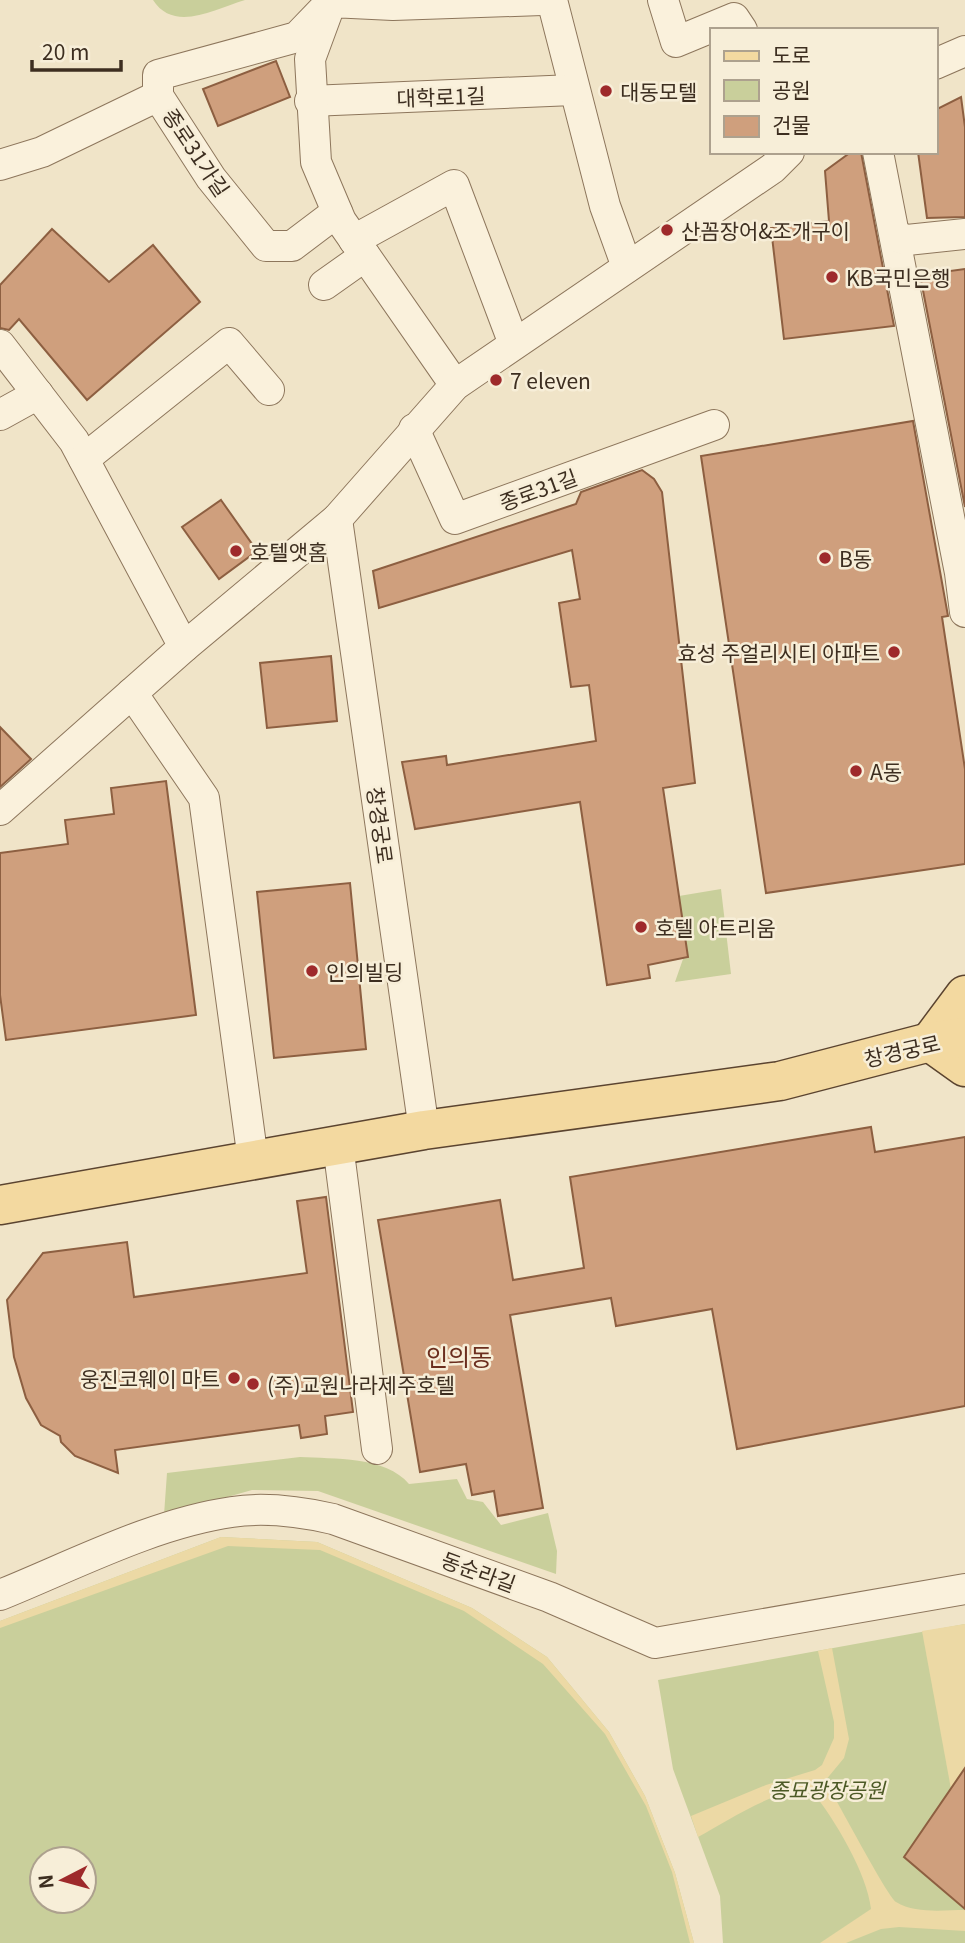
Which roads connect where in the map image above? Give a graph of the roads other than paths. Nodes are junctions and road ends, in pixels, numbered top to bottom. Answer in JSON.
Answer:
{"nodes":[{"id":1,"x":542,"y":0,"type":"edge"},
{"id":2,"x":552,"y":0,"type":"edge"},
{"id":3,"x":663,"y":0,"type":"edge"},
{"id":4,"x":331,"y":1,"type":"edge"},
{"id":5,"x":741,"y":28,"type":"edge"},
{"id":6,"x":965,"y":51,"type":"edge"},
{"id":7,"x":937,"y":63,"type":"edge"},
{"id":8,"x":573,"y":90,"type":"junction"},
{"id":9,"x":158,"y":96,"type":"junction"},
{"id":10,"x":310,"y":101,"type":"junction"},
{"id":11,"x":787,"y":154,"type":"edge"},
{"id":12,"x":878,"y":154,"type":"edge"},
{"id":13,"x":0,"y":165,"type":"edge"},
{"id":14,"x":337,"y":212,"type":"junction"},
{"id":15,"x":965,"y":234,"type":"edge"},
{"id":16,"x":895,"y":236,"type":"junction"},
{"id":17,"x":360,"y":248,"type":"junction"},
{"id":18,"x":627,"y":267,"type":"junction"},
{"id":19,"x":324,"y":285,"type":"dead end"},
{"id":20,"x":514,"y":344,"type":"junction"},
{"id":21,"x":0,"y":345,"type":"edge"},
{"id":22,"x":455,"y":385,"type":"junction"},
{"id":23,"x":268,"y":390,"type":"dead end"},
{"id":24,"x":38,"y":394,"type":"junction"},
{"id":25,"x":0,"y":415,"type":"edge"},
{"id":26,"x":714,"y":425,"type":"dead end"},
{"id":27,"x":414,"y":429,"type":"junction"},
{"id":28,"x":84,"y":459,"type":"junction"},
{"id":29,"x":337,"y":519,"type":"junction"},
{"id":30,"x":965,"y":612,"type":"edge"},
{"id":31,"x":184,"y":647,"type":"junction"},
{"id":32,"x":132,"y":693,"type":"junction"},
{"id":33,"x":0,"y":810,"type":"edge"},
{"id":34,"x":965,"y":995,"type":"edge"},
{"id":35,"x":948,"y":1039,"type":"edge"},
{"id":36,"x":965,"y":1067,"type":"edge"},
{"id":37,"x":424,"y":1130,"type":"junction"},
{"id":38,"x":338,"y":1145,"type":"junction"},
{"id":39,"x":253,"y":1160,"type":"junction"},
{"id":40,"x":0,"y":1205,"type":"edge"},
{"id":41,"x":377,"y":1449,"type":"dead end"},
{"id":42,"x":965,"y":1590,"type":"edge"},
{"id":43,"x":0,"y":1595,"type":"edge"}],
"edges":[{"from":1,"to":4,"type":"street"},
{"from":2,"to":8,"type":"street"},
{"from":3,"to":5,"type":"street"},
{"from":4,"to":9,"type":"street"},
{"from":4,"to":10,"type":"street"},
{"from":6,"to":7,"type":"street"},
{"from":8,"to":10,"type":"street","name":"대학로1길"},
{"from":8,"to":18,"type":"street"},
{"from":9,"to":13,"type":"street","name":"종로31가길"},
{"from":9,"to":14,"type":"street","name":"종로31가길"},
{"from":10,"to":14,"type":"street"},
{"from":11,"to":18,"type":"street"},
{"from":12,"to":16,"type":"street"},
{"from":14,"to":17,"type":"street"},
{"from":15,"to":16,"type":"street"},
{"from":16,"to":30,"type":"street"},
{"from":17,"to":19,"type":"street"},
{"from":17,"to":20,"type":"street"},
{"from":17,"to":22,"type":"street"},
{"from":18,"to":20,"type":"street"},
{"from":20,"to":22,"type":"street"},
{"from":21,"to":24,"type":"street"},
{"from":22,"to":27,"type":"street"},
{"from":23,"to":28,"type":"street"},
{"from":24,"to":25,"type":"street"},
{"from":24,"to":28,"type":"street"},
{"from":26,"to":27,"type":"street","name":"종로31길"},
{"from":27,"to":29,"type":"street"},
{"from":28,"to":31,"type":"street"},
{"from":29,"to":31,"type":"street"},
{"from":29,"to":37,"type":"street","name":"창경궁로"},
{"from":31,"to":32,"type":"street"},
{"from":32,"to":33,"type":"street"},
{"from":32,"to":39,"type":"street"},
{"from":34,"to":35,"type":"main road"},
{"from":35,"to":36,"type":"main road"},
{"from":35,"to":37,"type":"main road","name":"창경궁로"},
{"from":37,"to":38,"type":"main road","name":"창경궁로"},
{"from":38,"to":39,"type":"main road","name":"창경궁로"},
{"from":38,"to":41,"type":"street"},
{"from":39,"to":40,"type":"main road","name":"창경궁로"},
{"from":42,"to":43,"type":"street","name":"동순라길"}]}
